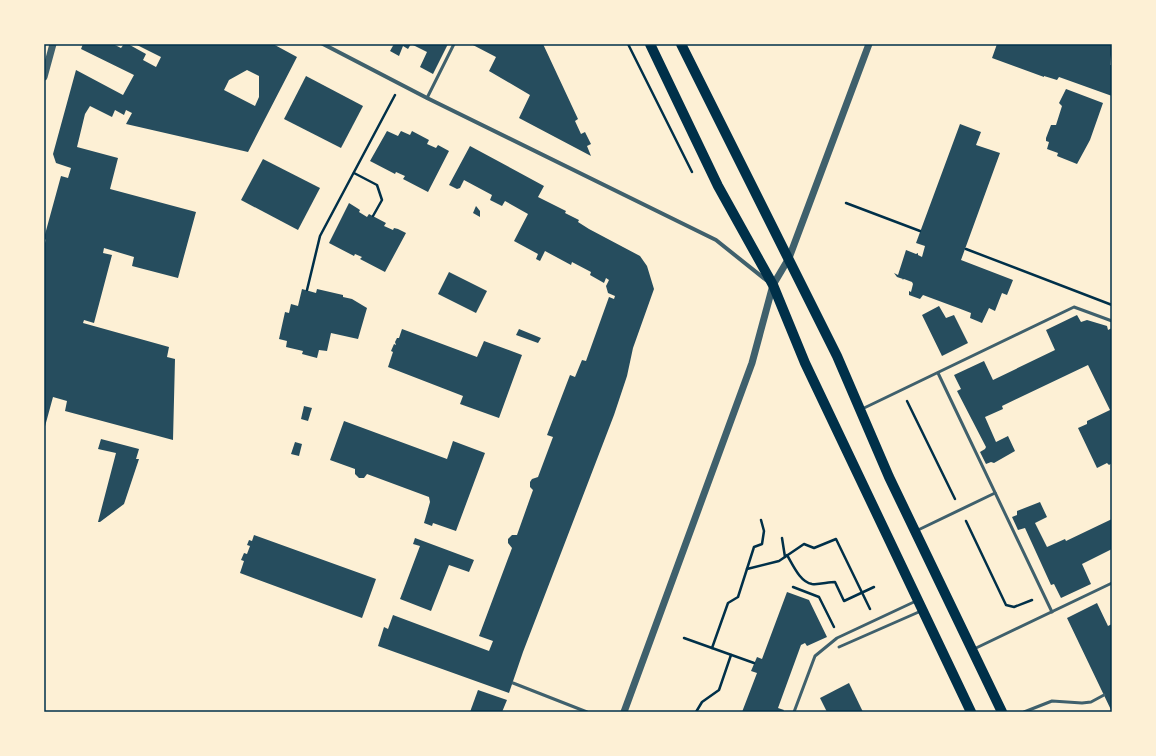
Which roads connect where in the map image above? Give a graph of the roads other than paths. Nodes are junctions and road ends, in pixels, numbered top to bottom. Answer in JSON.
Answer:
{"nodes":[{"id":1,"x":53,"y":44,"type":"edge"},
{"id":2,"x":323,"y":44,"type":"edge"},
{"id":3,"x":454,"y":44,"type":"edge"},
{"id":4,"x":650,"y":44,"type":"edge"},
{"id":5,"x":681,"y":44,"type":"edge"},
{"id":6,"x":870,"y":44,"type":"edge"},
{"id":7,"x":44,"y":77,"type":"edge"},
{"id":8,"x":427,"y":98,"type":"junction"},
{"id":9,"x":789,"y":258,"type":"junction"},
{"id":10,"x":773,"y":285,"type":"junction"},
{"id":11,"x":1112,"y":321,"type":"edge"},
{"id":12,"x":938,"y":372,"type":"junction"},
{"id":13,"x":861,"y":410,"type":"junction"},
{"id":14,"x":995,"y":492,"type":"junction"},
{"id":15,"x":915,"y":531,"type":"junction"},
{"id":16,"x":1112,"y":583,"type":"edge"},
{"id":17,"x":918,"y":600,"type":"junction"},
{"id":18,"x":922,"y":610,"type":"junction"},
{"id":19,"x":1052,"y":612,"type":"junction"},
{"id":20,"x":839,"y":647,"type":"dead end"},
{"id":21,"x":972,"y":650,"type":"junction"},
{"id":22,"x":513,"y":683,"type":"dead end"},
{"id":23,"x":1104,"y":695,"type":"dead end"},
{"id":24,"x":587,"y":712,"type":"edge"},
{"id":25,"x":624,"y":712,"type":"edge"},
{"id":26,"x":794,"y":712,"type":"edge"},
{"id":27,"x":971,"y":712,"type":"edge"},
{"id":28,"x":1002,"y":712,"type":"edge"},
{"id":29,"x":1024,"y":712,"type":"edge"}],
"edges":[{"from":1,"to":7,"type":"street"},
{"from":2,"to":8,"type":"street"},
{"from":3,"to":8,"type":"lane"},
{"from":4,"to":10,"type":"main road"},
{"from":5,"to":9,"type":"main road"},
{"from":6,"to":9,"type":"street"},
{"from":8,"to":10,"type":"street"},
{"from":9,"to":10,"type":"street"},
{"from":9,"to":13,"type":"main road"},
{"from":10,"to":17,"type":"main road"},
{"from":10,"to":25,"type":"street"},
{"from":11,"to":12,"type":"lane"},
{"from":12,"to":13,"type":"lane"},
{"from":12,"to":14,"type":"lane"},
{"from":13,"to":15,"type":"main road"},
{"from":14,"to":15,"type":"lane"},
{"from":14,"to":19,"type":"lane"},
{"from":15,"to":21,"type":"main road"},
{"from":16,"to":19,"type":"lane"},
{"from":17,"to":18,"type":"main road"},
{"from":17,"to":26,"type":"lane"},
{"from":18,"to":20,"type":"lane"},
{"from":18,"to":27,"type":"main road"},
{"from":19,"to":21,"type":"lane"},
{"from":21,"to":28,"type":"main road"},
{"from":22,"to":24,"type":"lane"},
{"from":23,"to":29,"type":"lane"}]}
